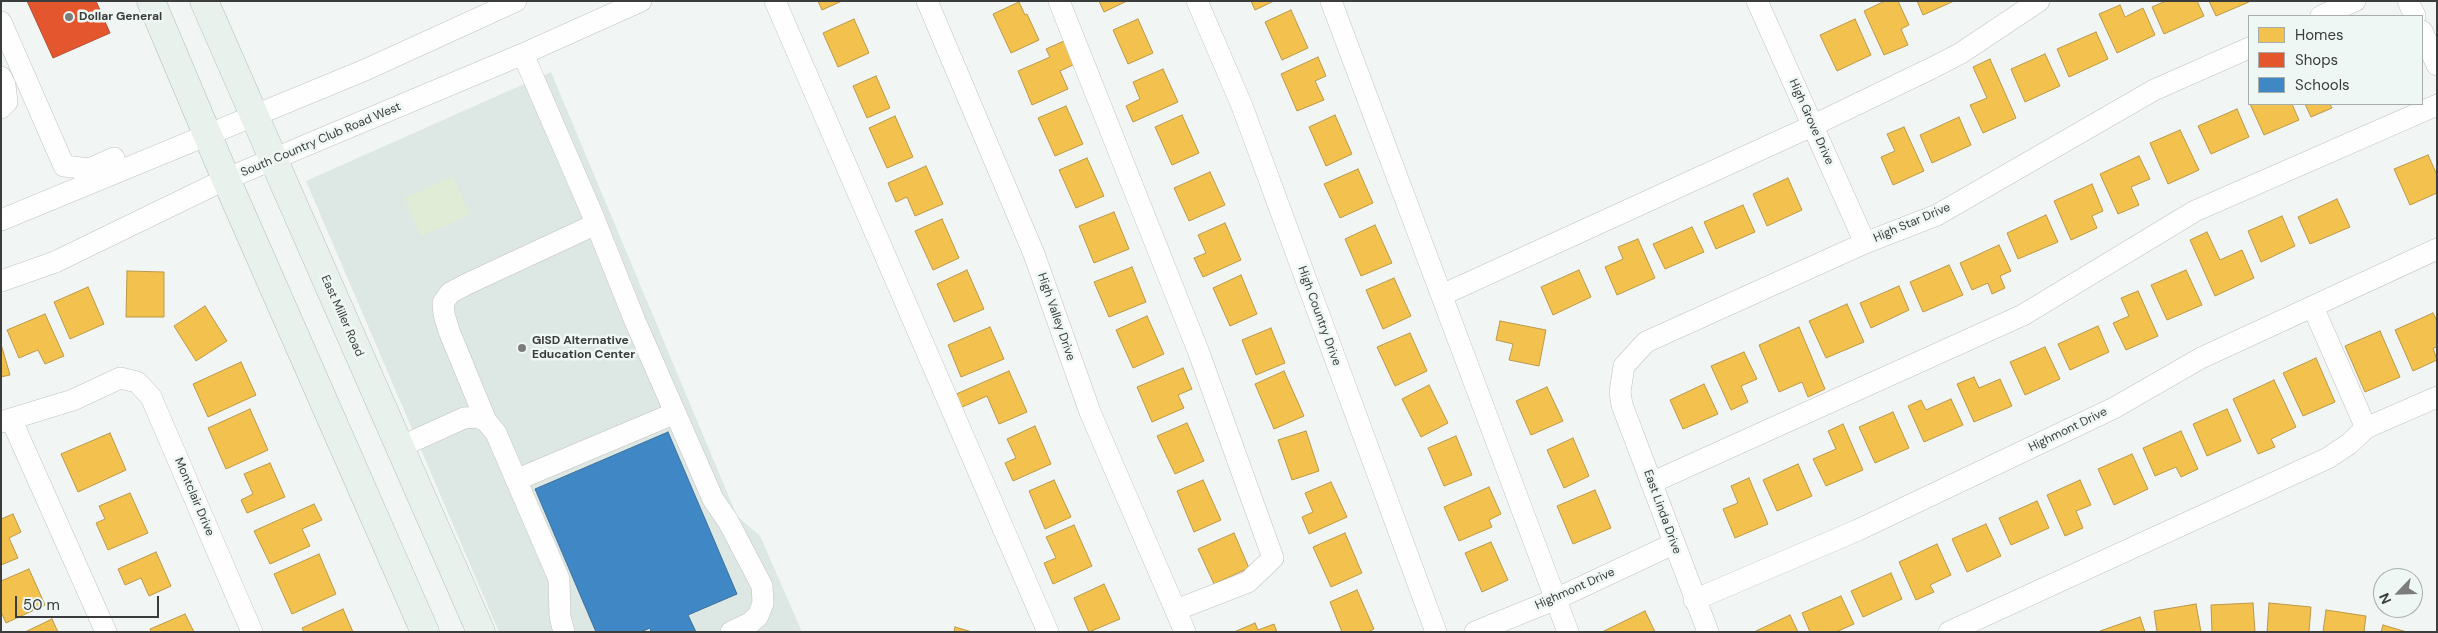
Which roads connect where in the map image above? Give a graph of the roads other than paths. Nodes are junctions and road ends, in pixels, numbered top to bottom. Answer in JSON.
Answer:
{"nodes":[{"id":1,"x":151,"y":1,"type":"edge"},
{"id":2,"x":204,"y":1,"type":"edge"},
{"id":3,"x":516,"y":1,"type":"edge"},
{"id":4,"x":641,"y":1,"type":"edge"},
{"id":5,"x":774,"y":1,"type":"edge"},
{"id":6,"x":927,"y":1,"type":"edge"},
{"id":7,"x":1058,"y":1,"type":"edge"},
{"id":8,"x":1197,"y":1,"type":"edge"},
{"id":9,"x":1331,"y":1,"type":"edge"},
{"id":10,"x":2039,"y":1,"type":"edge"},
{"id":11,"x":2355,"y":1,"type":"edge"},
{"id":12,"x":2408,"y":1,"type":"edge"},
{"id":13,"x":1759,"y":2,"type":"edge"},
{"id":14,"x":2323,"y":15,"type":"edge"},
{"id":15,"x":2415,"y":15,"type":"edge"},
{"id":16,"x":1,"y":22,"type":"edge"},
{"id":17,"x":2423,"y":33,"type":"edge"},
{"id":18,"x":2248,"y":48,"type":"edge"},
{"id":19,"x":523,"y":54,"type":"junction"},
{"id":20,"x":2437,"y":64,"type":"edge"},
{"id":21,"x":1,"y":77,"type":"edge"},
{"id":22,"x":2437,"y":105,"type":"edge"},
{"id":23,"x":1,"y":108,"type":"edge"},
{"id":24,"x":252,"y":115,"type":"junction"},
{"id":25,"x":1812,"y":126,"type":"junction"},
{"id":26,"x":210,"y":135,"type":"junction"},
{"id":27,"x":274,"y":161,"type":"junction"},
{"id":28,"x":126,"y":169,"type":"junction"},
{"id":29,"x":226,"y":179,"type":"junction"},
{"id":30,"x":1,"y":220,"type":"edge"},
{"id":31,"x":596,"y":224,"type":"junction"},
{"id":32,"x":1865,"y":243,"type":"junction"},
{"id":33,"x":2437,"y":250,"type":"edge"},
{"id":34,"x":1,"y":281,"type":"edge"},
{"id":35,"x":1442,"y":295,"type":"junction"},
{"id":36,"x":2312,"y":307,"type":"junction"},
{"id":37,"x":1620,"y":392,"type":"joint"},
{"id":38,"x":2437,"y":397,"type":"edge"},
{"id":39,"x":675,"y":413,"type":"junction"},
{"id":40,"x":6,"y":420,"type":"edge"},
{"id":41,"x":486,"y":421,"type":"junction"},
{"id":42,"x":2366,"y":428,"type":"junction"},
{"id":43,"x":400,"y":446,"type":"junction"},
{"id":44,"x":516,"y":480,"type":"junction"},
{"id":45,"x":1651,"y":483,"type":"junction"},
{"id":46,"x":1673,"y":544,"type":"junction"},
{"id":47,"x":1556,"y":599,"type":"junction"},
{"id":48,"x":1694,"y":600,"type":"junction"},
{"id":49,"x":1176,"y":610,"type":"junction"},
{"id":50,"x":106,"y":632,"type":"edge"},
{"id":51,"x":252,"y":632,"type":"edge"},
{"id":52,"x":425,"y":632,"type":"edge"},
{"id":53,"x":481,"y":632,"type":"edge"},
{"id":54,"x":564,"y":632,"type":"edge"},
{"id":55,"x":731,"y":632,"type":"edge"},
{"id":56,"x":1048,"y":632,"type":"edge"},
{"id":57,"x":1185,"y":632,"type":"edge"},
{"id":58,"x":1436,"y":632,"type":"edge"},
{"id":59,"x":1475,"y":632,"type":"edge"},
{"id":60,"x":1568,"y":632,"type":"edge"},
{"id":61,"x":1708,"y":632,"type":"edge"},
{"id":62,"x":1948,"y":632,"type":"edge"}],
"edges":[{"from":1,"to":26,"type":"main road"},
{"from":2,"to":24,"type":"main road","name":"East Miller Road"},
{"from":3,"to":24,"type":"street"},
{"from":4,"to":19,"type":"street","name":"South Country Club Road West"},
{"from":5,"to":56,"type":"street"},
{"from":6,"to":49,"type":"street","name":"High Valley Drive"},
{"from":7,"to":49,"type":"street"},
{"from":8,"to":58,"type":"street","name":"High Country Drive"},
{"from":9,"to":35,"type":"street"},
{"from":10,"to":25,"type":"street"},
{"from":11,"to":14,"type":"street"},
{"from":12,"to":15,"type":"street"},
{"from":13,"to":25,"type":"street","name":"High Grove Drive"},
{"from":16,"to":28,"type":"street"},
{"from":17,"to":20,"type":"street"},
{"from":18,"to":32,"type":"street","name":"High Star Drive"},
{"from":19,"to":27,"type":"street","name":"South Country Club Road West"},
{"from":19,"to":31,"type":"street"},
{"from":21,"to":23,"type":"street"},
{"from":22,"to":45,"type":"street"},
{"from":24,"to":26,"type":"street"},
{"from":24,"to":27,"type":"main road","name":"East Miller Road"},
{"from":25,"to":32,"type":"street","name":"High Grove Drive"},
{"from":25,"to":35,"type":"street"},
{"from":26,"to":28,"type":"street"},
{"from":26,"to":29,"type":"main road"},
{"from":27,"to":29,"type":"street","name":"South Country Club Road West"},
{"from":27,"to":43,"type":"main road","name":"East Miller Road"},
{"from":28,"to":30,"type":"street"},
{"from":29,"to":34,"type":"street","name":"South Country Club Road West"},
{"from":29,"to":52,"type":"main road"},
{"from":31,"to":39,"type":"street"},
{"from":31,"to":41,"type":"street"},
{"from":32,"to":37,"type":"street","name":"High Star Drive"},
{"from":33,"to":36,"type":"street","name":"Highmont Drive"},
{"from":35,"to":47,"type":"street"},
{"from":36,"to":42,"type":"street"},
{"from":36,"to":48,"type":"street","name":"Highmont Drive"},
{"from":37,"to":45,"type":"street","name":"East Linda Drive"},
{"from":38,"to":42,"type":"street"},
{"from":39,"to":44,"type":"street"},
{"from":39,"to":55,"type":"street"},
{"from":40,"to":50,"type":"street"},
{"from":40,"to":51,"type":"street","name":"Montclair Drive"},
{"from":41,"to":43,"type":"street"},
{"from":41,"to":44,"type":"street"},
{"from":42,"to":62,"type":"street"},
{"from":43,"to":53,"type":"main road","name":"East Miller Road"},
{"from":44,"to":54,"type":"street"},
{"from":45,"to":46,"type":"street","name":"East Linda Drive"},
{"from":46,"to":47,"type":"street","name":"Highmont Drive"},
{"from":46,"to":48,"type":"street","name":"East Linda Drive"},
{"from":47,"to":59,"type":"street","name":"Highmont Drive"},
{"from":47,"to":60,"type":"street"},
{"from":48,"to":61,"type":"street","name":"East Linda Drive"},
{"from":49,"to":57,"type":"street","name":"High Valley Drive"}]}
